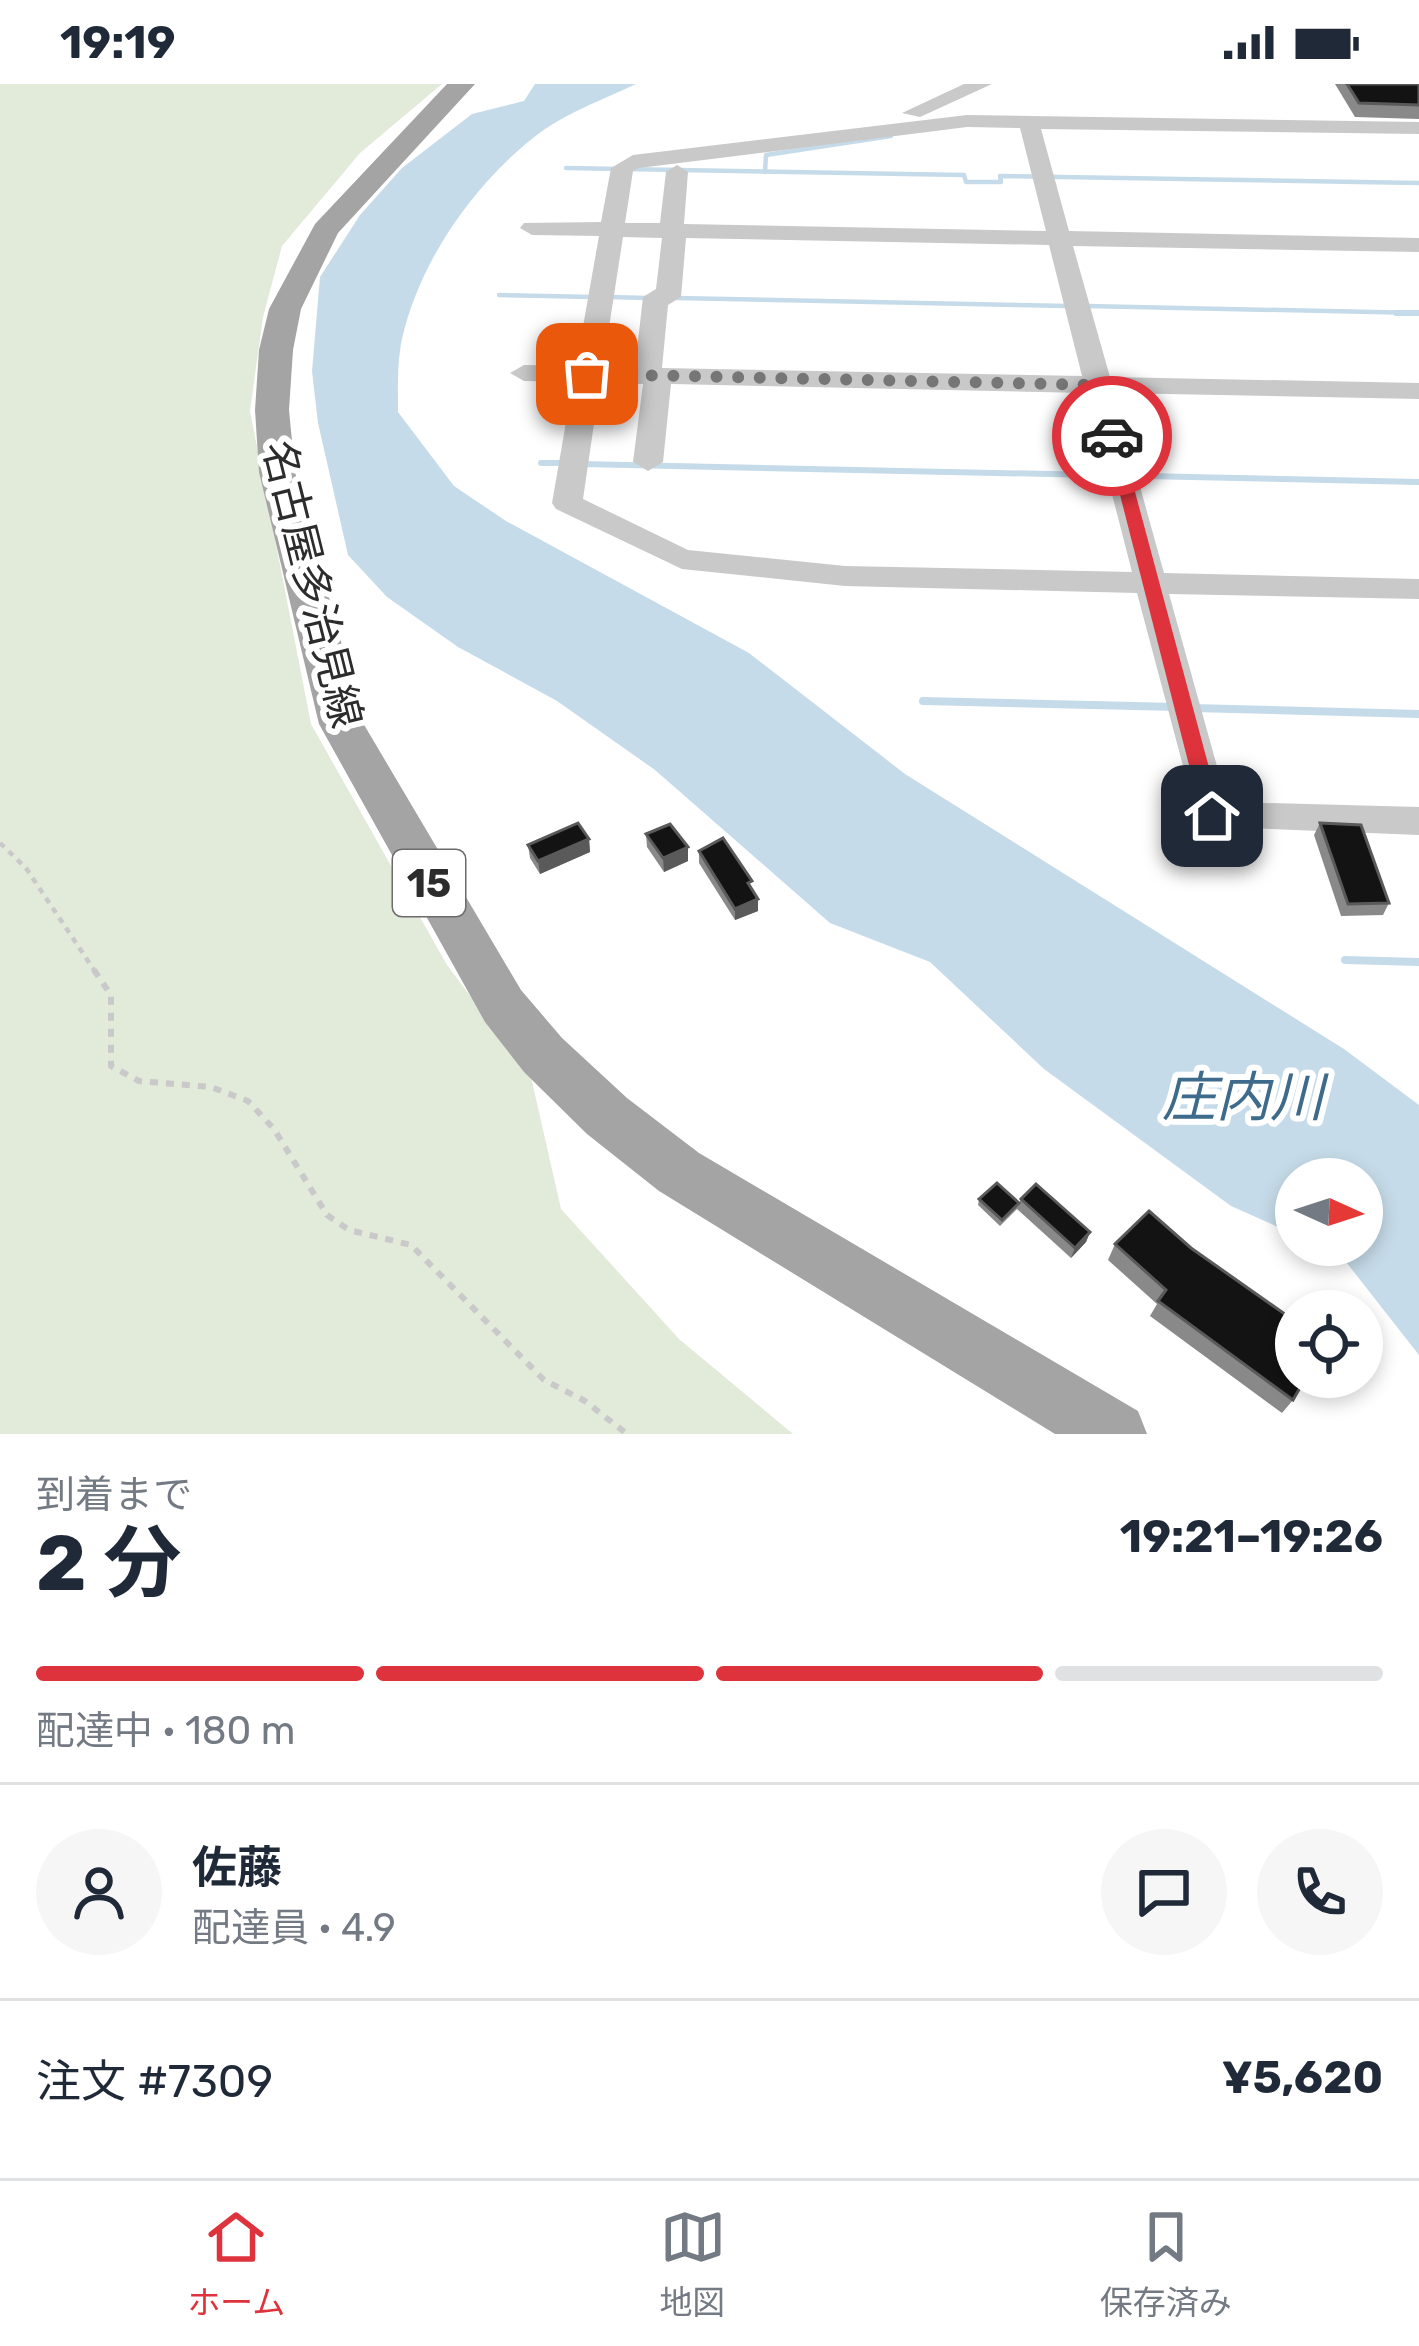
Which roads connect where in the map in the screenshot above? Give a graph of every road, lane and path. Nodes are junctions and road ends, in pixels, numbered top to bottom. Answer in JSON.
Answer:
{"nodes":[{"id":1,"x":462,"y":84,"type":"edge"},
{"id":2,"x":982,"y":84,"type":"edge"},
{"id":3,"x":1029,"y":122,"type":"junction"},
{"id":4,"x":1419,"y":128,"type":"edge"},
{"id":5,"x":746,"y":148,"type":"junction"},
{"id":6,"x":677,"y":172,"type":"dead end"},
{"id":7,"x":532,"y":228,"type":"dead end"},
{"id":8,"x":612,"y":230,"type":"junction"},
{"id":9,"x":673,"y":231,"type":"junction"},
{"id":10,"x":1058,"y":237,"type":"junction"},
{"id":11,"x":1419,"y":244,"type":"edge"},
{"id":12,"x":524,"y":373,"type":"dead end"},
{"id":13,"x":587,"y":374,"type":"junction"},
{"id":14,"x":653,"y":376,"type":"junction"},
{"id":15,"x":1099,"y":385,"type":"junction"},
{"id":16,"x":1419,"y":392,"type":"edge"},
{"id":17,"x":648,"y":462,"type":"dead end"},
{"id":18,"x":1151,"y":582,"type":"junction"},
{"id":19,"x":1419,"y":589,"type":"edge"},
{"id":20,"x":1419,"y":821,"type":"edge"},
{"id":21,"x":0,"y":843,"type":"edge"},
{"id":22,"x":627,"y":1434,"type":"edge"},
{"id":23,"x":1115,"y":1434,"type":"edge"}],
"edges":[{"from":1,"to":23,"type":"main road","name":"名古屋多治見線","number":"15"},
{"from":2,"to":5,"type":"street"},
{"from":3,"to":4,"type":"street"},
{"from":3,"to":5,"type":"street"},
{"from":3,"to":10,"type":"street"},
{"from":5,"to":8,"type":"street"},
{"from":6,"to":9,"type":"street"},
{"from":7,"to":8,"type":"street"},
{"from":8,"to":9,"type":"street"},
{"from":8,"to":13,"type":"street"},
{"from":9,"to":10,"type":"street"},
{"from":9,"to":14,"type":"street"},
{"from":10,"to":11,"type":"street"},
{"from":10,"to":15,"type":"street"},
{"from":12,"to":13,"type":"street"},
{"from":13,"to":14,"type":"street"},
{"from":13,"to":18,"type":"street"},
{"from":14,"to":15,"type":"street"},
{"from":14,"to":17,"type":"street"},
{"from":15,"to":16,"type":"street"},
{"from":15,"to":18,"type":"street"},
{"from":18,"to":19,"type":"street"},
{"from":18,"to":20,"type":"street"},
{"from":21,"to":22,"type":"path"}]}
